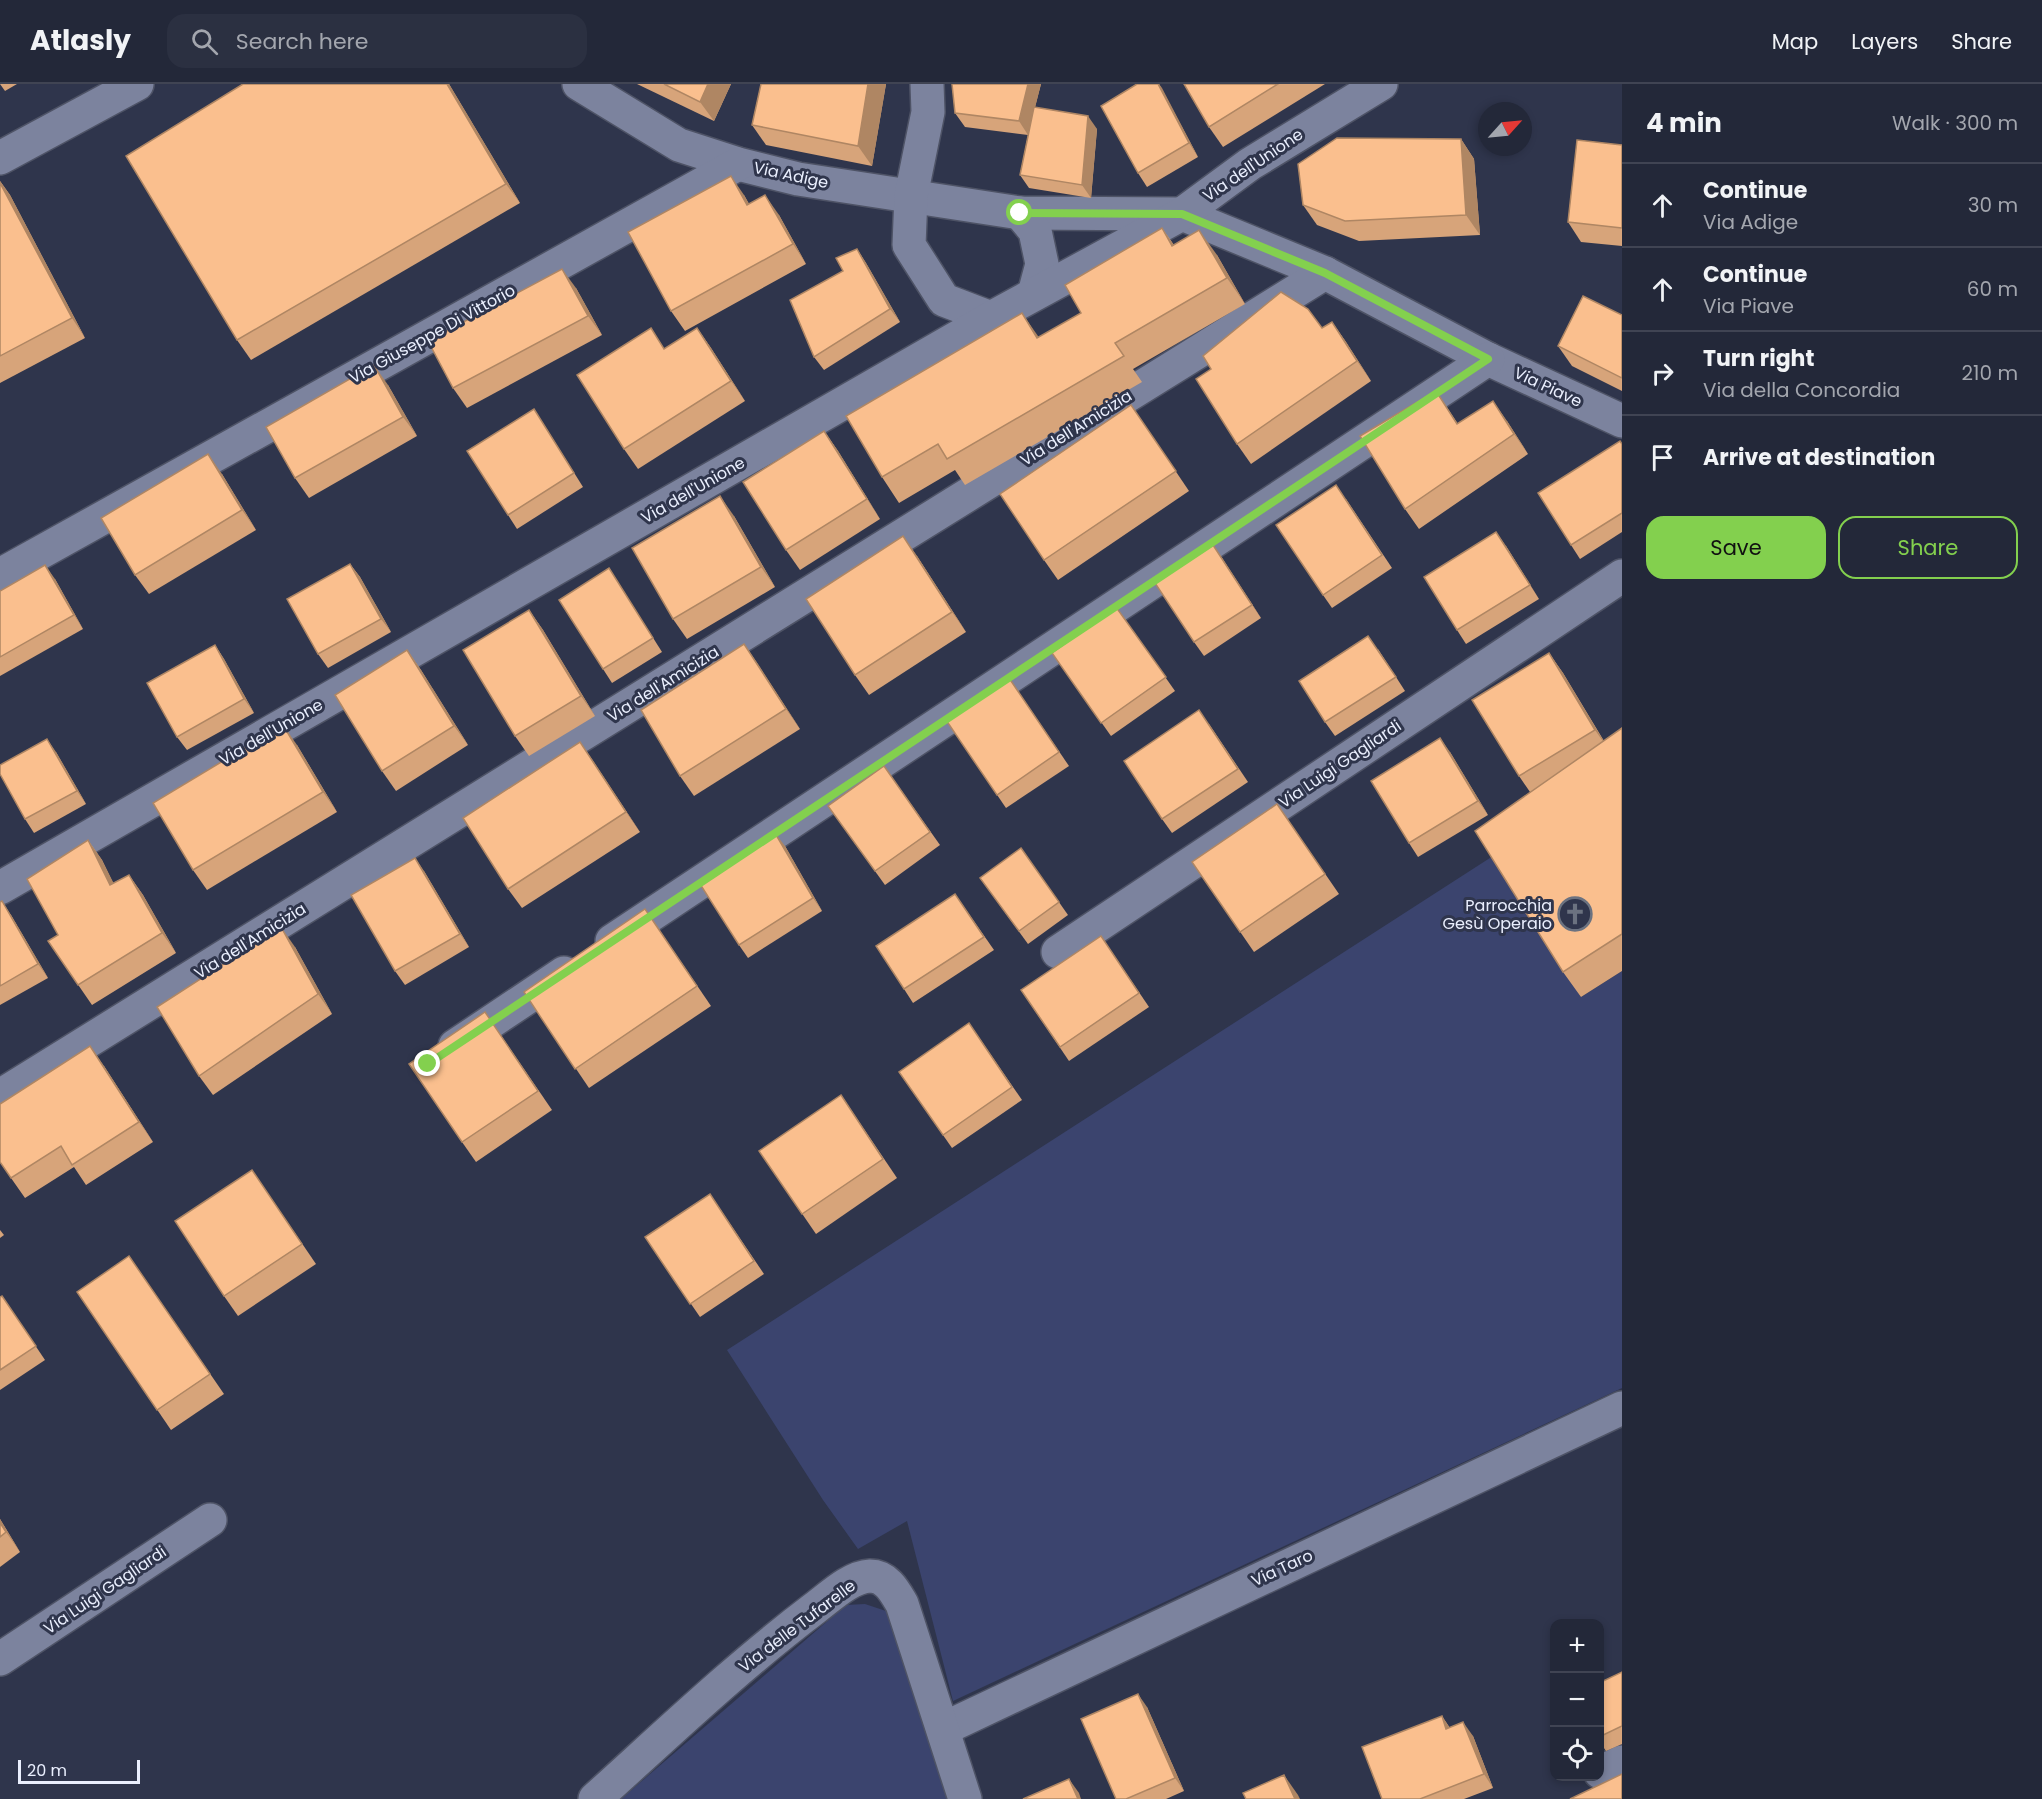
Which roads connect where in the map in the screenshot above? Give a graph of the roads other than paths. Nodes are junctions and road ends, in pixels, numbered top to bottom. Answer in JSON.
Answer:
{"nodes":[{"id":1,"x":137,"y":84,"type":"edge"},
{"id":2,"x":579,"y":84,"type":"edge"},
{"id":3,"x":927,"y":84,"type":"edge"},
{"id":4,"x":1381,"y":84,"type":"edge"},
{"id":5,"x":0,"y":158,"type":"edge"},
{"id":6,"x":738,"y":164,"type":"junction"},
{"id":7,"x":911,"y":196,"type":"junction"},
{"id":8,"x":1020,"y":213,"type":"junction"},
{"id":9,"x":1182,"y":214,"type":"junction"},
{"id":10,"x":1325,"y":273,"type":"junction"},
{"id":11,"x":1034,"y":294,"type":"junction"},
{"id":12,"x":991,"y":318,"type":"junction"},
{"id":13,"x":1488,"y":359,"type":"junction"},
{"id":14,"x":1622,"y":421,"type":"edge"},
{"id":15,"x":0,"y":575,"type":"edge"},
{"id":16,"x":1622,"y":576,"type":"edge"},
{"id":17,"x":0,"y":888,"type":"edge"},
{"id":18,"x":1058,"y":952,"type":"dead end"},
{"id":19,"x":428,"y":1064,"type":"edge"},
{"id":20,"x":0,"y":1096,"type":"edge"},
{"id":21,"x":1622,"y":1408,"type":"edge"},
{"id":22,"x":210,"y":1520,"type":"dead end"},
{"id":23,"x":0,"y":1659,"type":"edge"},
{"id":24,"x":943,"y":1729,"type":"junction"},
{"id":25,"x":1622,"y":1762,"type":"edge"},
{"id":26,"x":1604,"y":1770,"type":"edge"},
{"id":27,"x":595,"y":1799,"type":"edge"},
{"id":28,"x":965,"y":1799,"type":"edge"}],
"edges":[{"from":1,"to":5,"type":"street"},
{"from":2,"to":6,"type":"street","name":"Via Adige"},
{"from":3,"to":7,"type":"street"},
{"from":4,"to":9,"type":"street","name":"Via dell'Unione"},
{"from":6,"to":7,"type":"street","name":"Via Adige"},
{"from":6,"to":15,"type":"street","name":"Via Giuseppe Di Vittorio"},
{"from":7,"to":8,"type":"street","name":"Via Adige"},
{"from":7,"to":12,"type":"street"},
{"from":8,"to":9,"type":"street","name":"Via Adige"},
{"from":8,"to":11,"type":"street"},
{"from":9,"to":10,"type":"street","name":"Via Piave"},
{"from":9,"to":11,"type":"street","name":"Via dell'Unione"},
{"from":10,"to":13,"type":"street","name":"Via Piave"},
{"from":10,"to":20,"type":"street","name":"Via dell'Amicizia"},
{"from":11,"to":12,"type":"street","name":"Via dell'Unione"},
{"from":12,"to":17,"type":"street","name":"Via dell'Unione"},
{"from":13,"to":14,"type":"street","name":"Via Piave"},
{"from":13,"to":19,"type":"street"},
{"from":16,"to":18,"type":"street","name":"Via Luigi Gagliardi"},
{"from":21,"to":24,"type":"street","name":"Via Taro"},
{"from":22,"to":23,"type":"street","name":"Via Luigi Gagliardi"},
{"from":24,"to":27,"type":"street","name":"Via delle Tufarelle"},
{"from":24,"to":28,"type":"street","name":"Via delle Tufarelle"},
{"from":25,"to":26,"type":"street"}]}
